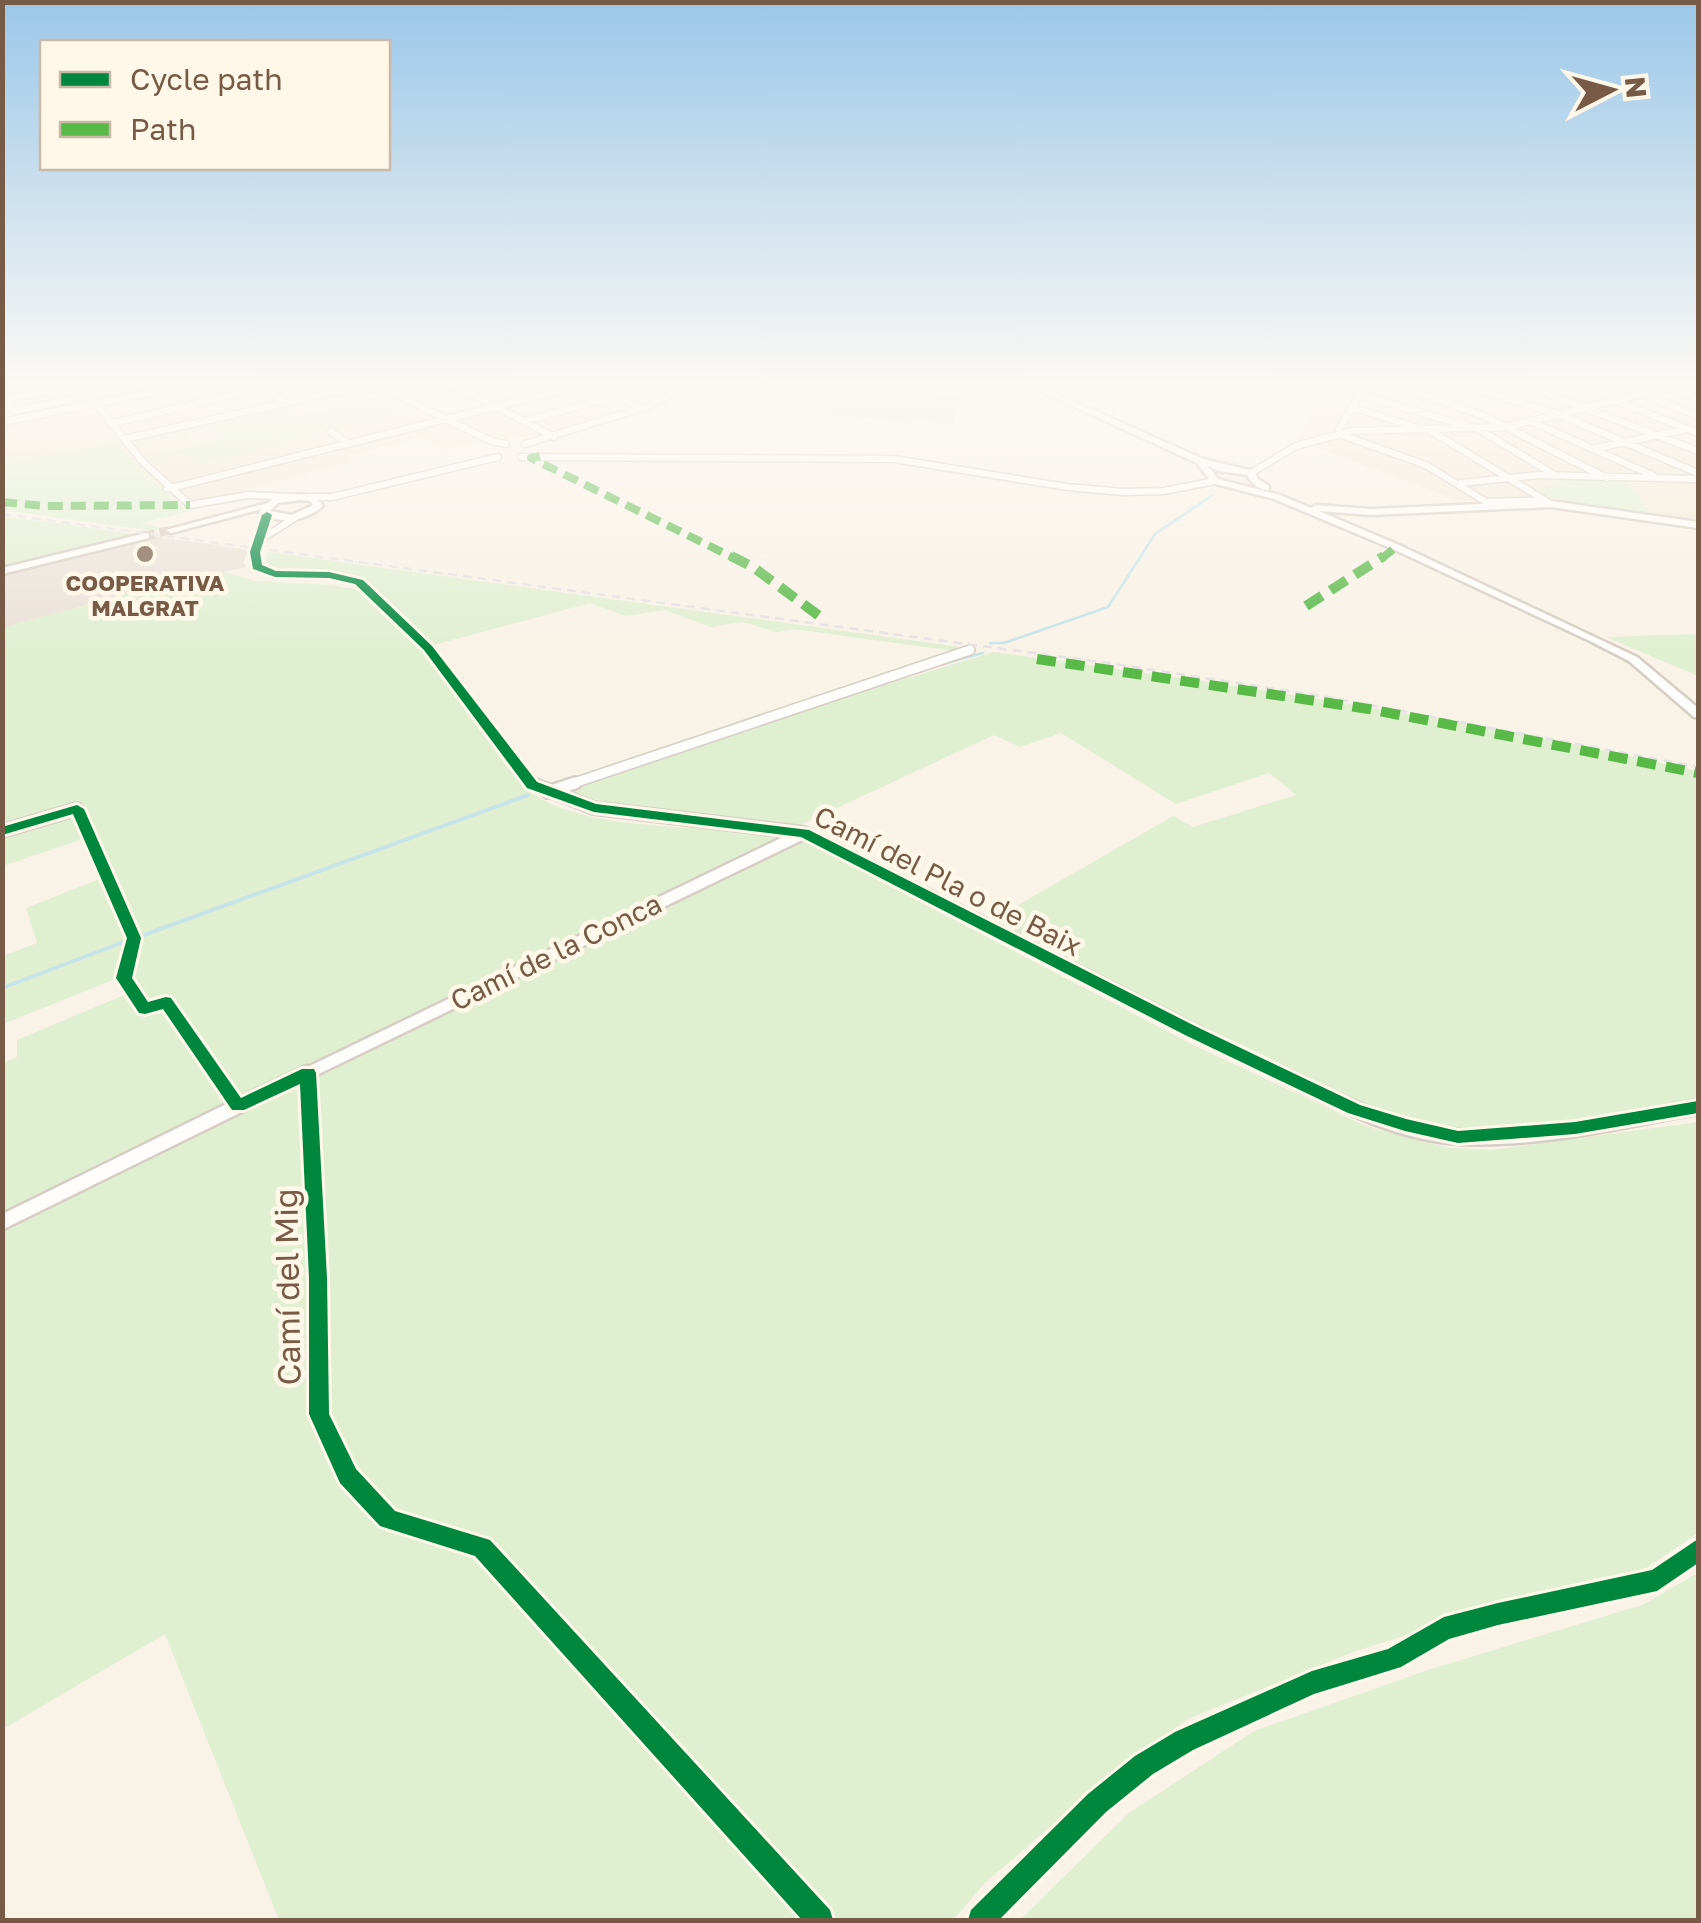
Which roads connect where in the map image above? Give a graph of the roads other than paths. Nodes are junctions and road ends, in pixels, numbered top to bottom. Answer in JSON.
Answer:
{"nodes":[{"id":1,"x":147,"y":471,"type":"edge"},
{"id":2,"x":244,"y":471,"type":"edge"},
{"id":3,"x":436,"y":471,"type":"edge"},
{"id":4,"x":966,"y":471,"type":"edge"},
{"id":5,"x":1208,"y":471,"type":"edge"},
{"id":6,"x":1220,"y":471,"type":"edge"},
{"id":7,"x":1238,"y":471,"type":"edge"},
{"id":8,"x":1254,"y":471,"type":"edge"},
{"id":9,"x":1436,"y":471,"type":"edge"},
{"id":10,"x":1495,"y":471,"type":"edge"},
{"id":11,"x":1547,"y":471,"type":"edge"},
{"id":12,"x":1592,"y":471,"type":"edge"},
{"id":13,"x":1641,"y":471,"type":"edge"},
{"id":14,"x":1249,"y":474,"type":"junction"},
{"id":15,"x":1213,"y":476,"type":"junction"},
{"id":16,"x":1556,"y":476,"type":"junction"},
{"id":17,"x":1698,"y":476,"type":"edge"},
{"id":18,"x":1507,"y":478,"type":"junction"},
{"id":19,"x":1606,"y":478,"type":"junction"},
{"id":20,"x":1662,"y":480,"type":"junction"},
{"id":21,"x":1461,"y":483,"type":"junction"},
{"id":22,"x":1240,"y":484,"type":"junction"},
{"id":23,"x":167,"y":490,"type":"junction"},
{"id":24,"x":300,"y":497,"type":"junction"},
{"id":25,"x":332,"y":497,"type":"junction"},
{"id":26,"x":1548,"y":502,"type":"junction"},
{"id":27,"x":1489,"y":503,"type":"junction"},
{"id":28,"x":318,"y":506,"type":"junction"},
{"id":29,"x":1300,"y":506,"type":"junction"},
{"id":30,"x":267,"y":507,"type":"junction"},
{"id":31,"x":1371,"y":512,"type":"junction"},
{"id":32,"x":1334,"y":515,"type":"junction"},
{"id":33,"x":296,"y":517,"type":"junction"},
{"id":34,"x":1357,"y":526,"type":"junction"},
{"id":35,"x":1698,"y":526,"type":"edge"},
{"id":36,"x":170,"y":530,"type":"tunnel mouth"},
{"id":37,"x":146,"y":536,"type":"tunnel mouth"},
{"id":38,"x":258,"y":545,"type":"junction"},
{"id":39,"x":2,"y":571,"type":"edge"},
{"id":40,"x":970,"y":650,"type":"dead end"},
{"id":41,"x":1698,"y":714,"type":"edge"},
{"id":42,"x":546,"y":793,"type":"junction"},
{"id":43,"x":2,"y":830,"type":"edge"},
{"id":44,"x":804,"y":833,"type":"junction"},
{"id":45,"x":308,"y":1073,"type":"junction"},
{"id":46,"x":238,"y":1106,"type":"junction"},
{"id":47,"x":1698,"y":1107,"type":"edge"},
{"id":48,"x":2,"y":1222,"type":"edge"},
{"id":49,"x":1698,"y":1550,"type":"edge"},
{"id":50,"x":820,"y":1920,"type":"edge"},
{"id":51,"x":981,"y":1920,"type":"edge"}],
"edges":[{"from":1,"to":23,"type":"street"},
{"from":2,"to":23,"type":"street"},
{"from":3,"to":25,"type":"street"},
{"from":4,"to":15,"type":"street"},
{"from":5,"to":15,"type":"street"},
{"from":6,"to":15,"type":"street"},
{"from":7,"to":14,"type":"street"},
{"from":8,"to":14,"type":"street"},
{"from":9,"to":21,"type":"street"},
{"from":10,"to":18,"type":"street"},
{"from":11,"to":16,"type":"street"},
{"from":12,"to":19,"type":"street"},
{"from":13,"to":20,"type":"street"},
{"from":14,"to":22,"type":"street"},
{"from":14,"to":29,"type":"street"},
{"from":15,"to":22,"type":"street"},
{"from":16,"to":18,"type":"street"},
{"from":16,"to":19,"type":"street"},
{"from":17,"to":20,"type":"street"},
{"from":18,"to":21,"type":"street"},
{"from":18,"to":26,"type":"street"},
{"from":19,"to":20,"type":"street"},
{"from":21,"to":27,"type":"street"},
{"from":22,"to":29,"type":"street"},
{"from":23,"to":30,"type":"street"},
{"from":24,"to":25,"type":"street"},
{"from":24,"to":28,"type":"street"},
{"from":24,"to":30,"type":"street"},
{"from":25,"to":28,"type":"street"},
{"from":26,"to":27,"type":"street"},
{"from":26,"to":35,"type":"street"},
{"from":27,"to":31,"type":"street"},
{"from":28,"to":33,"type":"street"},
{"from":29,"to":32,"type":"street"},
{"from":29,"to":34,"type":"street"},
{"from":30,"to":33,"type":"street"},
{"from":30,"to":36,"type":"street"},
{"from":30,"to":38,"type":"street"},
{"from":31,"to":32,"type":"street"},
{"from":31,"to":34,"type":"street"},
{"from":32,"to":34,"type":"street"},
{"from":32,"to":34,"type":"street"},
{"from":33,"to":38,"type":"street"},
{"from":34,"to":41,"type":"street"},
{"from":37,"to":39,"type":"street"},
{"from":38,"to":42,"type":"street","name":"Camí del Pla o de Baix"},
{"from":40,"to":42,"type":"street"},
{"from":42,"to":44,"type":"street","name":"Camí del Pla o de Baix"},
{"from":43,"to":46,"type":"street"},
{"from":44,"to":45,"type":"street","name":"Camí de la Conca"},
{"from":44,"to":47,"type":"street","name":"Camí del Pla o de Baix"},
{"from":45,"to":46,"type":"street"},
{"from":45,"to":50,"type":"street","name":"Camí del Mig"},
{"from":46,"to":48,"type":"street"},
{"from":49,"to":51,"type":"street"}]}
